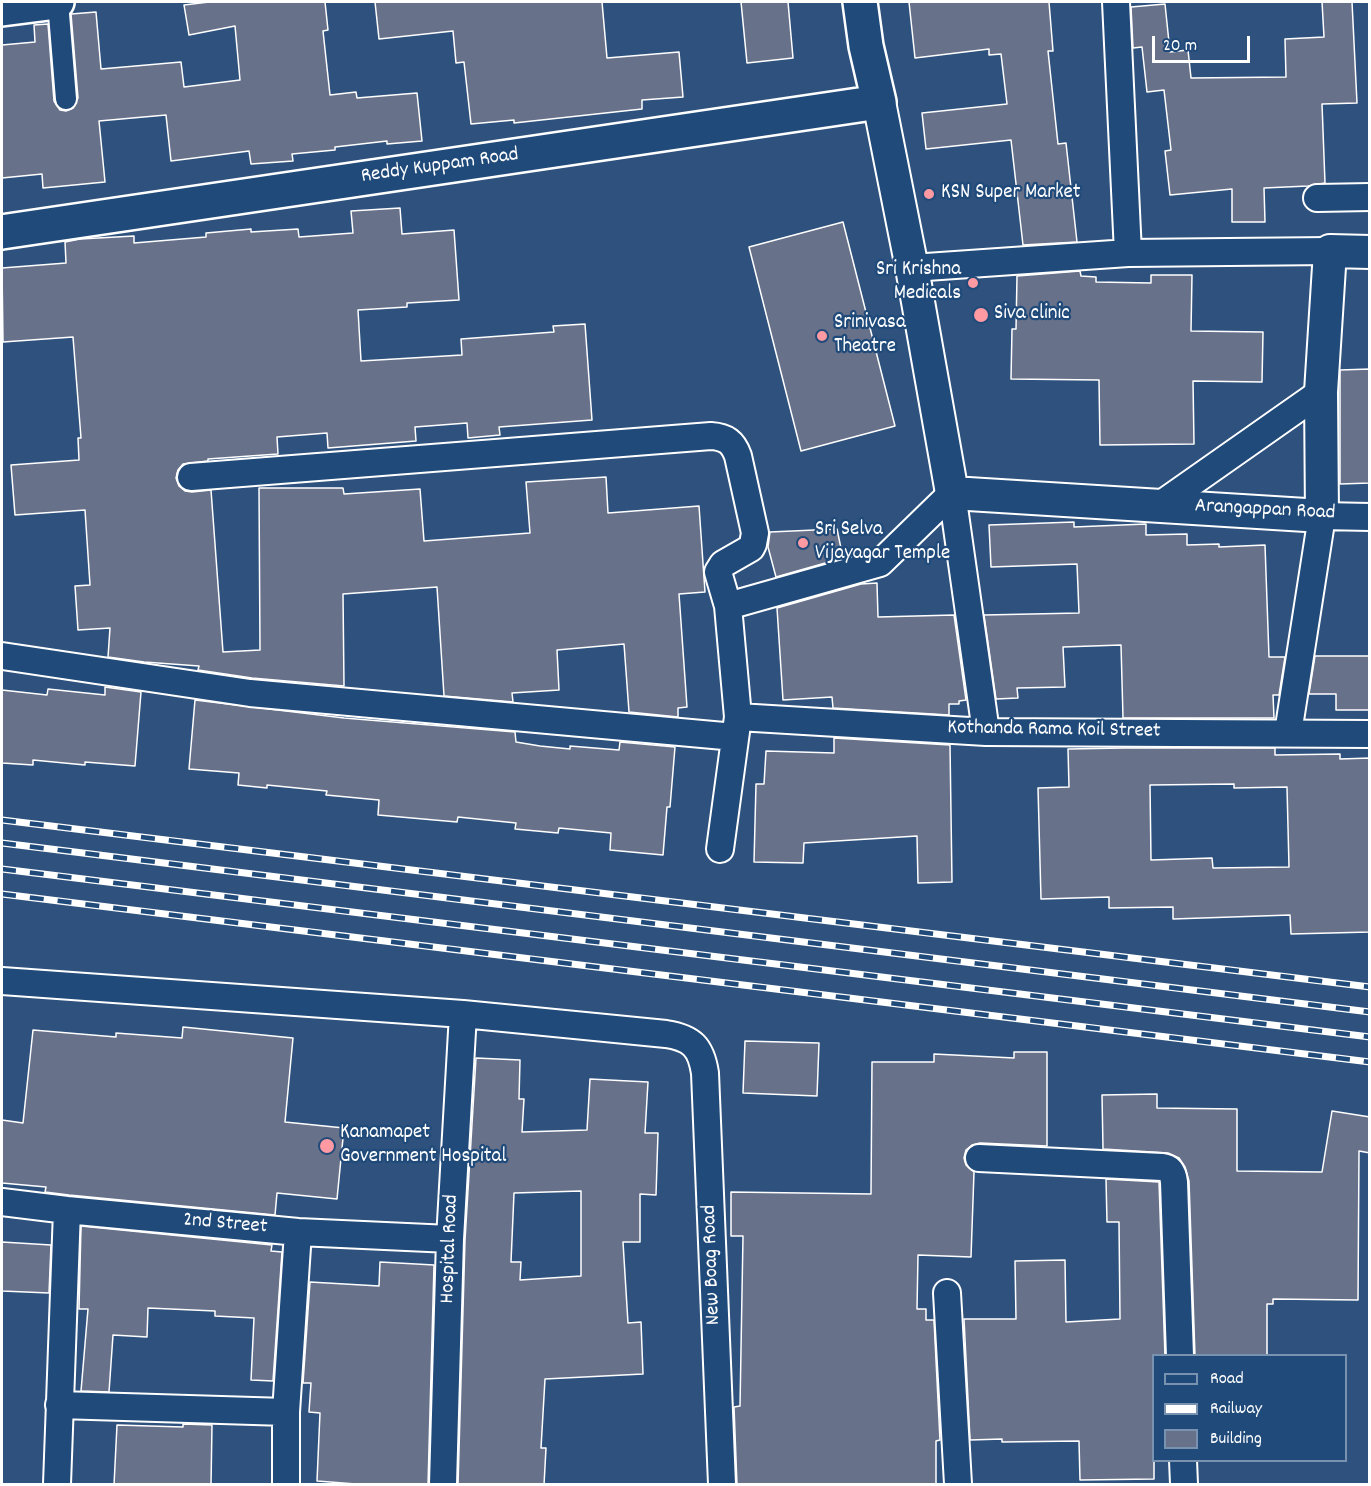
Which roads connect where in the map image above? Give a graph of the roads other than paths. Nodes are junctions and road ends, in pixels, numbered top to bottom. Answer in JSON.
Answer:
{"nodes":[{"id":1,"x":58,"y":2,"type":"edge"},
{"id":2,"x":860,"y":2,"type":"edge"},
{"id":3,"x":1116,"y":2,"type":"edge"},
{"id":4,"x":2,"y":9,"type":"edge"},
{"id":5,"x":66,"y":99,"type":"dead end"},
{"id":6,"x":879,"y":102,"type":"junction"},
{"id":7,"x":1370,"y":197,"type":"edge"},
{"id":8,"x":1317,"y":198,"type":"dead end"},
{"id":9,"x":2,"y":232,"type":"edge"},
{"id":10,"x":1330,"y":251,"type":"junction"},
{"id":11,"x":1370,"y":252,"type":"edge"},
{"id":12,"x":1128,"y":253,"type":"junction"},
{"id":13,"x":912,"y":268,"type":"junction"},
{"id":14,"x":1321,"y":392,"type":"junction"},
{"id":15,"x":191,"y":477,"type":"dead end"},
{"id":16,"x":952,"y":493,"type":"junction"},
{"id":17,"x":1160,"y":505,"type":"junction"},
{"id":18,"x":1322,"y":516,"type":"junction"},
{"id":19,"x":1370,"y":517,"type":"edge"},
{"id":20,"x":728,"y":606,"type":"junction"},
{"id":21,"x":2,"y":656,"type":"edge"},
{"id":22,"x":737,"y":727,"type":"junction"},
{"id":23,"x":986,"y":732,"type":"junction"},
{"id":24,"x":1288,"y":733,"type":"junction"},
{"id":25,"x":1370,"y":734,"type":"edge"},
{"id":26,"x":720,"y":849,"type":"dead end"},
{"id":27,"x":2,"y":981,"type":"edge"},
{"id":28,"x":463,"y":1014,"type":"junction"},
{"id":29,"x":979,"y":1158,"type":"dead end"},
{"id":30,"x":2,"y":1202,"type":"edge"},
{"id":31,"x":67,"y":1210,"type":"junction"},
{"id":32,"x":298,"y":1232,"type":"junction"},
{"id":33,"x":450,"y":1239,"type":"junction"},
{"id":34,"x":947,"y":1293,"type":"dead end"},
{"id":35,"x":1180,"y":1354,"type":"edge"},
{"id":36,"x":59,"y":1405,"type":"junction"},
{"id":37,"x":286,"y":1412,"type":"junction"},
{"id":38,"x":1183,"y":1462,"type":"edge"},
{"id":39,"x":57,"y":1485,"type":"edge"},
{"id":40,"x":286,"y":1485,"type":"edge"},
{"id":41,"x":443,"y":1485,"type":"edge"},
{"id":42,"x":722,"y":1485,"type":"edge"},
{"id":43,"x":958,"y":1485,"type":"edge"},
{"id":44,"x":1184,"y":1485,"type":"edge"}],
"edges":[{"from":1,"to":4,"type":"main road"},
{"from":1,"to":5,"type":"street"},
{"from":2,"to":6,"type":"main road"},
{"from":3,"to":12,"type":"street"},
{"from":6,"to":9,"type":"main road","name":"Reddy Kuppam Road"},
{"from":6,"to":13,"type":"street"},
{"from":7,"to":8,"type":"street"},
{"from":10,"to":11,"type":"street"},
{"from":10,"to":12,"type":"street"},
{"from":10,"to":14,"type":"street"},
{"from":12,"to":13,"type":"street"},
{"from":13,"to":16,"type":"street"},
{"from":14,"to":17,"type":"street"},
{"from":14,"to":18,"type":"street"},
{"from":15,"to":20,"type":"street"},
{"from":16,"to":17,"type":"street","name":"Arangappan Road"},
{"from":16,"to":20,"type":"street"},
{"from":16,"to":23,"type":"street"},
{"from":17,"to":18,"type":"street","name":"Arangappan Road"},
{"from":18,"to":19,"type":"street","name":"Arangappan Road"},
{"from":18,"to":24,"type":"street"},
{"from":20,"to":22,"type":"street"},
{"from":21,"to":22,"type":"street","name":"Kothanda Rama Koil Street"},
{"from":22,"to":23,"type":"street","name":"Kothanda Rama Koil Street"},
{"from":22,"to":26,"type":"street"},
{"from":23,"to":24,"type":"street","name":"Kothanda Rama Koil Street"},
{"from":24,"to":25,"type":"street","name":"Kothanda Rama Koil Street"},
{"from":27,"to":28,"type":"street"},
{"from":28,"to":33,"type":"street","name":"Hospital Road"},
{"from":28,"to":42,"type":"street","name":"New Boag Road"},
{"from":29,"to":35,"type":"street"},
{"from":30,"to":31,"type":"street","name":"2nd Street"},
{"from":31,"to":32,"type":"street","name":"2nd Street"},
{"from":31,"to":36,"type":"street"},
{"from":32,"to":33,"type":"street","name":"2nd Street"},
{"from":32,"to":37,"type":"street"},
{"from":33,"to":41,"type":"street","name":"Hospital Road"},
{"from":34,"to":43,"type":"street"},
{"from":36,"to":37,"type":"street"},
{"from":36,"to":39,"type":"street"},
{"from":37,"to":40,"type":"street"},
{"from":38,"to":44,"type":"street"}]}
